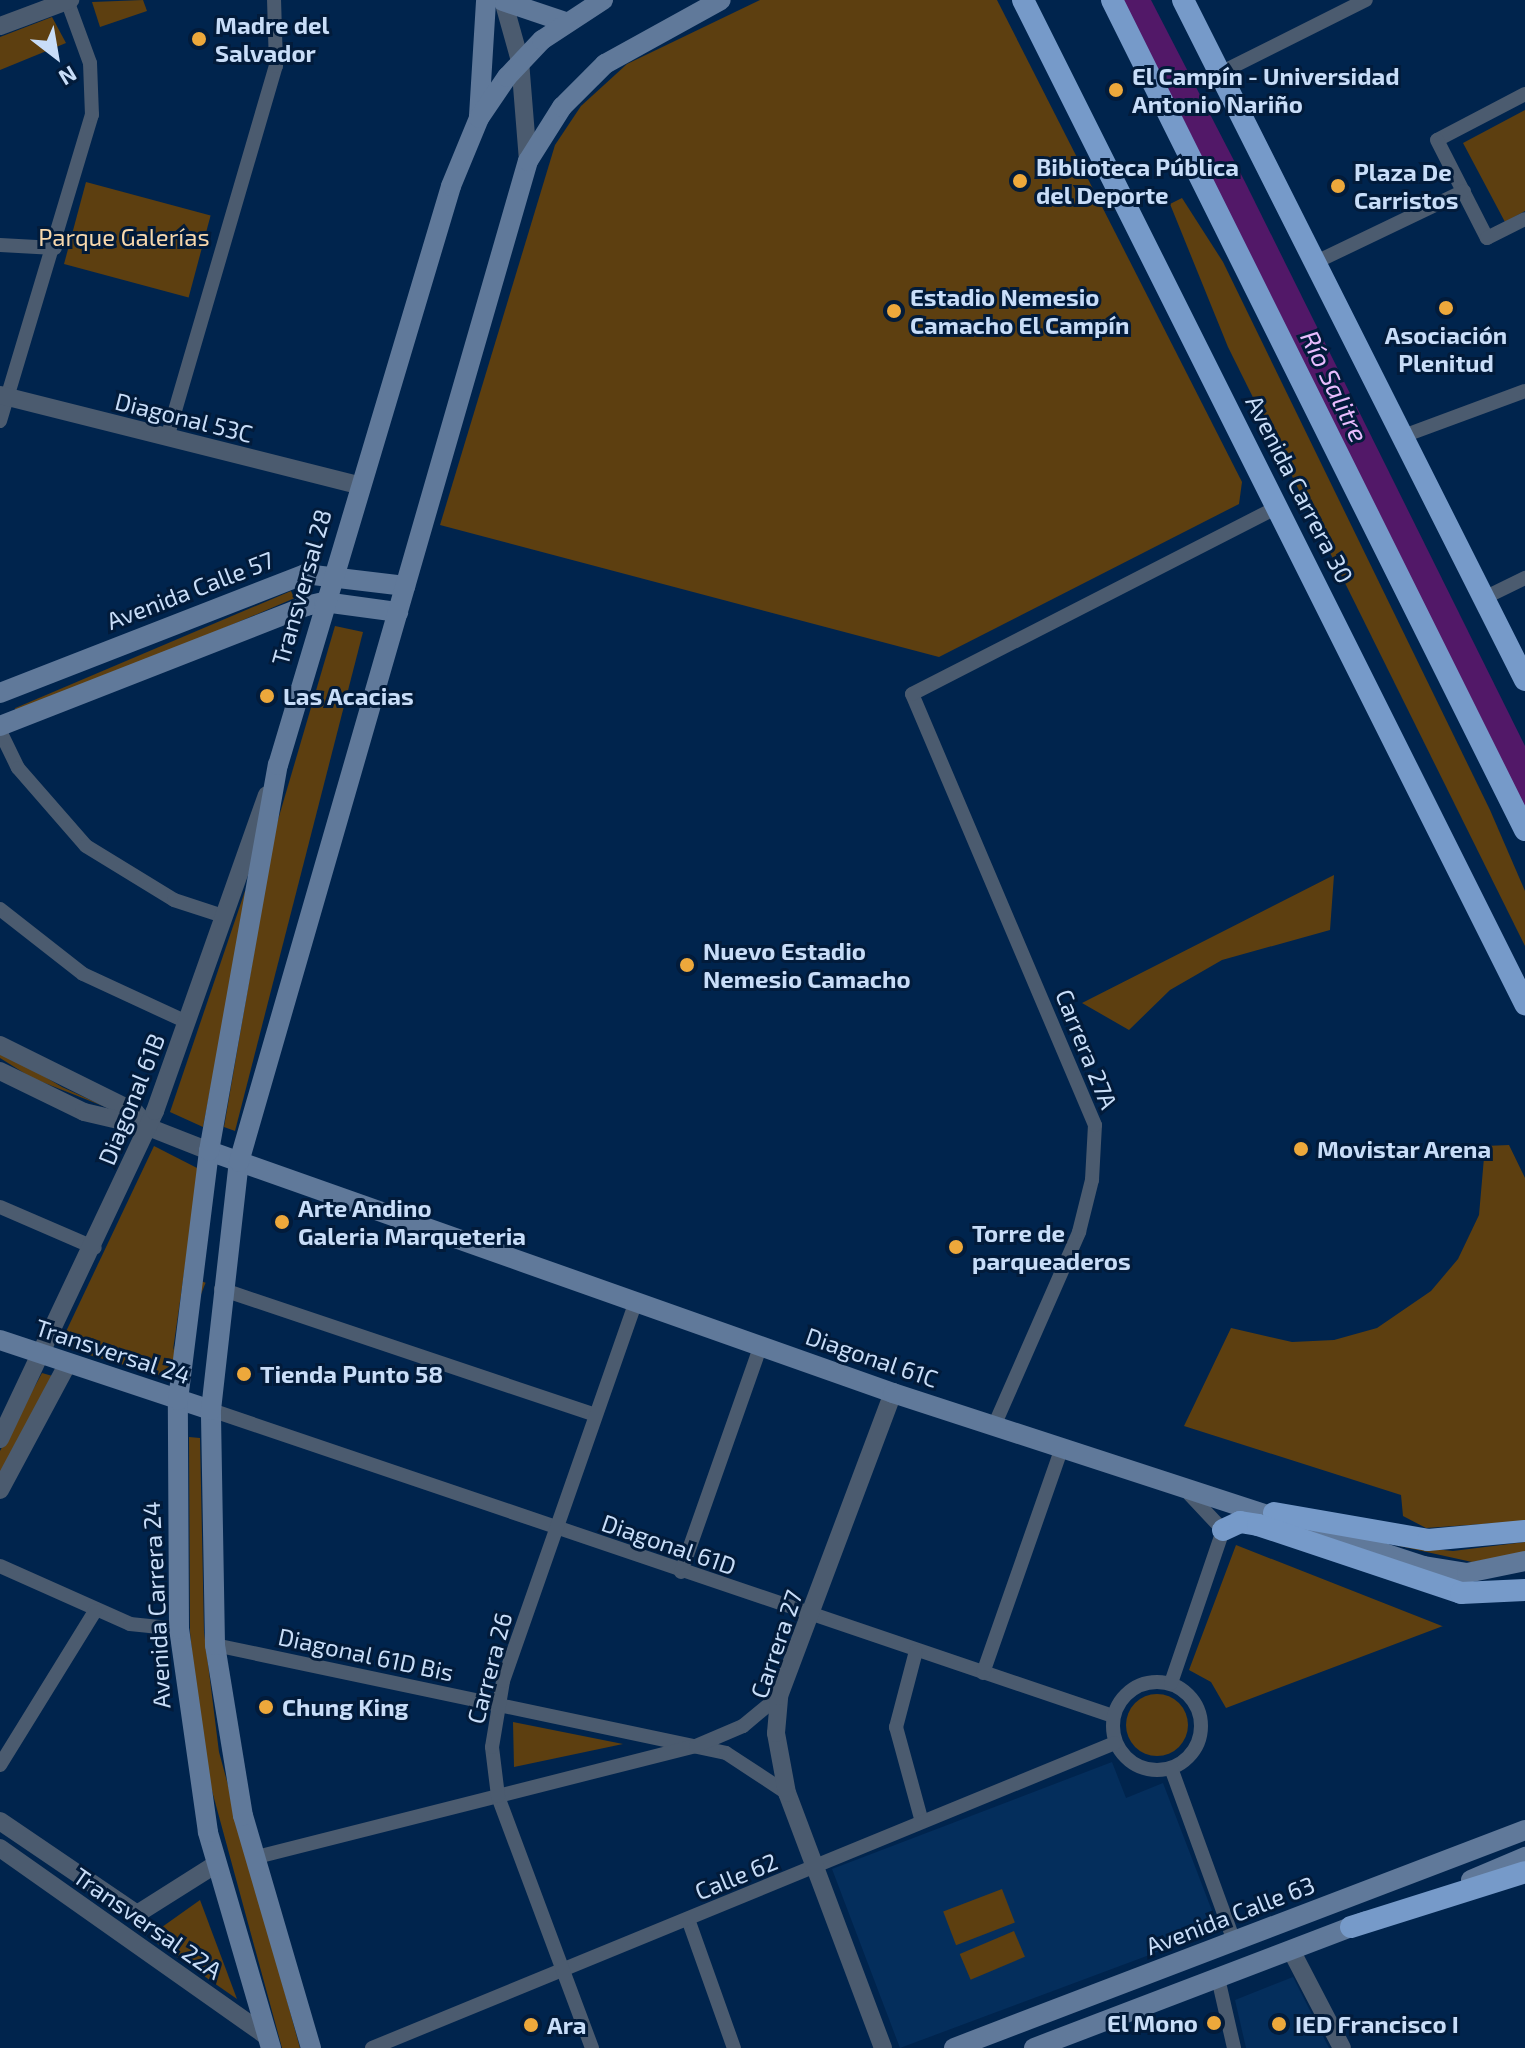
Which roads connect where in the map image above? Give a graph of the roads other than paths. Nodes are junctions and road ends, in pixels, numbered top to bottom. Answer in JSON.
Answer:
{"nodes":[{"id":1,"x":68,"y":0,"type":"edge"},
{"id":2,"x":274,"y":0,"type":"edge"},
{"id":3,"x":497,"y":0,"type":"edge"},
{"id":4,"x":603,"y":0,"type":"edge"},
{"id":5,"x":721,"y":0,"type":"edge"},
{"id":6,"x":1023,"y":0,"type":"edge"},
{"id":7,"x":1112,"y":0,"type":"edge"},
{"id":8,"x":1183,"y":0,"type":"edge"},
{"id":9,"x":1366,"y":0,"type":"edge"},
{"id":10,"x":565,"y":22,"type":"junction"},
{"id":11,"x":0,"y":26,"type":"edge"},
{"id":12,"x":520,"y":61,"type":"junction"},
{"id":13,"x":1220,"y":73,"type":"junction"},
{"id":14,"x":1525,"y":94,"type":"edge"},
{"id":15,"x":479,"y":118,"type":"junction"},
{"id":16,"x":528,"y":161,"type":"junction"},
{"id":17,"x":1464,"y":191,"type":"junction"},
{"id":18,"x":1525,"y":219,"type":"edge"},
{"id":19,"x":0,"y":245,"type":"edge"},
{"id":20,"x":55,"y":248,"type":"junction"},
{"id":21,"x":1316,"y":262,"type":"junction"},
{"id":22,"x":1525,"y":391,"type":"edge"},
{"id":23,"x":5,"y":397,"type":"edge"},
{"id":24,"x":0,"y":421,"type":"edge"},
{"id":25,"x":1406,"y":435,"type":"junction"},
{"id":26,"x":167,"y":438,"type":"junction"},
{"id":27,"x":357,"y":485,"type":"junction"},
{"id":28,"x":1280,"y":506,"type":"junction"},
{"id":29,"x":332,"y":573,"type":"junction"},
{"id":30,"x":1525,"y":578,"type":"edge"},
{"id":31,"x":405,"y":586,"type":"junction"},
{"id":32,"x":1484,"y":598,"type":"junction"},
{"id":33,"x":324,"y":602,"type":"junction"},
{"id":34,"x":398,"y":612,"type":"junction"},
{"id":35,"x":1525,"y":680,"type":"edge"},
{"id":36,"x":0,"y":693,"type":"edge"},
{"id":37,"x":0,"y":728,"type":"edge"},
{"id":38,"x":278,"y":765,"type":"junction"},
{"id":39,"x":1525,"y":830,"type":"edge"},
{"id":40,"x":0,"y":909,"type":"edge"},
{"id":41,"x":223,"y":916,"type":"junction"},
{"id":42,"x":1525,"y":1004,"type":"edge"},
{"id":43,"x":187,"y":1022,"type":"junction"},
{"id":44,"x":0,"y":1045,"type":"edge"},
{"id":45,"x":0,"y":1071,"type":"edge"},
{"id":46,"x":148,"y":1127,"type":"junction"},
{"id":47,"x":209,"y":1151,"type":"junction"},
{"id":48,"x":239,"y":1162,"type":"junction"},
{"id":49,"x":0,"y":1207,"type":"edge"},
{"id":50,"x":95,"y":1248,"type":"junction"},
{"id":51,"x":221,"y":1289,"type":"junction"},
{"id":52,"x":636,"y":1301,"type":"junction"},
{"id":53,"x":0,"y":1340,"type":"edge"},
{"id":54,"x":761,"y":1345,"type":"junction"},
{"id":55,"x":43,"y":1356,"type":"junction"},
{"id":56,"x":67,"y":1365,"type":"junction"},
{"id":57,"x":893,"y":1393,"type":"junction"},
{"id":58,"x":178,"y":1400,"type":"junction"},
{"id":59,"x":211,"y":1410,"type":"junction"},
{"id":60,"x":595,"y":1415,"type":"junction"},
{"id":61,"x":994,"y":1426,"type":"junction"},
{"id":62,"x":0,"y":1439,"type":"edge"},
{"id":63,"x":1061,"y":1450,"type":"junction"},
{"id":64,"x":0,"y":1490,"type":"edge"},
{"id":65,"x":1185,"y":1491,"type":"junction"},
{"id":66,"x":1274,"y":1513,"type":"junction"},
{"id":67,"x":554,"y":1528,"type":"junction"},
{"id":68,"x":1223,"y":1530,"type":"junction"},
{"id":69,"x":1525,"y":1531,"type":"edge"},
{"id":70,"x":1525,"y":1561,"type":"edge"},
{"id":71,"x":0,"y":1566,"type":"edge"},
{"id":72,"x":681,"y":1572,"type":"junction"},
{"id":73,"x":1525,"y":1590,"type":"edge"},
{"id":74,"x":95,"y":1611,"type":"junction"},
{"id":75,"x":809,"y":1616,"type":"junction"},
{"id":76,"x":179,"y":1629,"type":"junction"},
{"id":77,"x":215,"y":1645,"type":"junction"},
{"id":78,"x":916,"y":1651,"type":"junction"},
{"id":79,"x":983,"y":1673,"type":"junction"},
{"id":80,"x":1171,"y":1683,"type":"junction"},
{"id":81,"x":779,"y":1696,"type":"junction"},
{"id":82,"x":498,"y":1704,"type":"junction"},
{"id":83,"x":1113,"y":1716,"type":"junction"},
{"id":84,"x":1115,"y":1743,"type":"junction"},
{"id":85,"x":696,"y":1746,"type":"junction"},
{"id":86,"x":0,"y":1765,"type":"edge"},
{"id":87,"x":1171,"y":1768,"type":"junction"},
{"id":88,"x":787,"y":1793,"type":"junction"},
{"id":89,"x":498,"y":1796,"type":"junction"},
{"id":90,"x":0,"y":1821,"type":"edge"},
{"id":91,"x":922,"y":1822,"type":"junction"},
{"id":92,"x":1525,"y":1830,"type":"edge"},
{"id":93,"x":0,"y":1848,"type":"edge"},
{"id":94,"x":1525,"y":1857,"type":"edge"},
{"id":95,"x":253,"y":1858,"type":"junction"},
{"id":96,"x":216,"y":1864,"type":"junction"},
{"id":97,"x":816,"y":1867,"type":"junction"},
{"id":98,"x":1525,"y":1872,"type":"edge"},
{"id":99,"x":688,"y":1919,"type":"junction"},
{"id":100,"x":1351,"y":1927,"type":"junction"},
{"id":101,"x":1234,"y":1941,"type":"junction"},
{"id":102,"x":1291,"y":1950,"type":"junction"},
{"id":103,"x":565,"y":1969,"type":"junction"},
{"id":104,"x":1218,"y":1978,"type":"junction"},
{"id":105,"x":269,"y":2043,"type":"edge"},
{"id":106,"x":311,"y":2048,"type":"edge"},
{"id":107,"x":372,"y":2048,"type":"edge"},
{"id":108,"x":592,"y":2048,"type":"edge"},
{"id":109,"x":734,"y":2048,"type":"edge"},
{"id":110,"x":883,"y":2048,"type":"edge"},
{"id":111,"x":954,"y":2048,"type":"edge"},
{"id":112,"x":1034,"y":2048,"type":"edge"},
{"id":113,"x":1234,"y":2048,"type":"edge"},
{"id":114,"x":1342,"y":2048,"type":"edge"}],
"edges":[{"from":1,"to":11,"type":"street"},
{"from":1,"to":20,"type":"street"},
{"from":2,"to":26,"type":"street"},
{"from":3,"to":10,"type":"main road"},
{"from":3,"to":12,"type":"street"},
{"from":3,"to":15,"type":"main road"},
{"from":4,"to":10,"type":"main road","name":"Transversal 28"},
{"from":5,"to":16,"type":"main road"},
{"from":6,"to":28,"type":"highway","name":"Avenida Carrera 30"},
{"from":7,"to":39,"type":"highway"},
{"from":8,"to":13,"type":"highway"},
{"from":9,"to":13,"type":"street"},
{"from":10,"to":12,"type":"main road","name":"Transversal 28"},
{"from":12,"to":15,"type":"main road","name":"Transversal 28"},
{"from":12,"to":16,"type":"street"},
{"from":13,"to":21,"type":"highway"},
{"from":14,"to":17,"type":"street"},
{"from":15,"to":27,"type":"main road","name":"Transversal 28"},
{"from":16,"to":31,"type":"main road"},
{"from":17,"to":18,"type":"street"},
{"from":17,"to":21,"type":"street"},
{"from":19,"to":20,"type":"street"},
{"from":20,"to":23,"type":"street"},
{"from":21,"to":25,"type":"highway"},
{"from":22,"to":25,"type":"street"},
{"from":23,"to":24,"type":"street"},
{"from":23,"to":26,"type":"street","name":"Diagonal 53C"},
{"from":25,"to":32,"type":"highway"},
{"from":26,"to":27,"type":"street","name":"Diagonal 53C"},
{"from":27,"to":29,"type":"main road","name":"Transversal 28"},
{"from":28,"to":42,"type":"highway","name":"Avenida Carrera 30"},
{"from":28,"to":61,"type":"street","name":"Carrera 27A"},
{"from":29,"to":31,"type":"main road","name":"Avenida Calle 57"},
{"from":29,"to":33,"type":"main road","name":"Transversal 28"},
{"from":29,"to":36,"type":"main road","name":"Avenida Calle 57"},
{"from":30,"to":32,"type":"street"},
{"from":31,"to":34,"type":"main road"},
{"from":32,"to":35,"type":"highway"},
{"from":33,"to":34,"type":"main road"},
{"from":33,"to":37,"type":"main road"},
{"from":33,"to":38,"type":"main road","name":"Transversal 28"},
{"from":34,"to":48,"type":"main road"},
{"from":37,"to":41,"type":"street"},
{"from":38,"to":41,"type":"street","name":"Diagonal 61B"},
{"from":38,"to":47,"type":"main road","name":"Transversal 28"},
{"from":40,"to":43,"type":"street"},
{"from":41,"to":43,"type":"street","name":"Diagonal 61B"},
{"from":43,"to":46,"type":"street","name":"Diagonal 61B"},
{"from":44,"to":46,"type":"street"},
{"from":45,"to":46,"type":"street"},
{"from":46,"to":47,"type":"street"},
{"from":46,"to":50,"type":"street","name":"Diagonal 61B"},
{"from":47,"to":48,"type":"main road","name":"Diagonal 61C"},
{"from":47,"to":58,"type":"main road","name":"Avenida Carrera 24"},
{"from":48,"to":51,"type":"main road"},
{"from":48,"to":52,"type":"main road","name":"Diagonal 61C"},
{"from":49,"to":50,"type":"street"},
{"from":50,"to":55,"type":"street","name":"Diagonal 61B"},
{"from":51,"to":59,"type":"main road"},
{"from":51,"to":60,"type":"street"},
{"from":52,"to":54,"type":"main road","name":"Diagonal 61C"},
{"from":52,"to":60,"type":"street","name":"Carrera 26"},
{"from":53,"to":55,"type":"main road","name":"Transversal 24"},
{"from":54,"to":57,"type":"main road","name":"Diagonal 61C"},
{"from":54,"to":72,"type":"street"},
{"from":55,"to":56,"type":"main road","name":"Transversal 24"},
{"from":55,"to":62,"type":"street","name":"Diagonal 61B"},
{"from":56,"to":58,"type":"main road","name":"Transversal 24"},
{"from":56,"to":64,"type":"street"},
{"from":57,"to":61,"type":"main road","name":"Diagonal 61C"},
{"from":57,"to":75,"type":"street","name":"Carrera 27"},
{"from":58,"to":59,"type":"main road","name":"Transversal 24"},
{"from":58,"to":76,"type":"main road","name":"Avenida Carrera 24"},
{"from":59,"to":67,"type":"street","name":"Diagonal 61D"},
{"from":59,"to":77,"type":"main road"},
{"from":60,"to":67,"type":"street","name":"Carrera 26"},
{"from":61,"to":63,"type":"main road","name":"Diagonal 61C"},
{"from":63,"to":65,"type":"main road","name":"Diagonal 61C"},
{"from":63,"to":79,"type":"street"},
{"from":65,"to":66,"type":"main road","name":"Diagonal 61C"},
{"from":65,"to":68,"type":"street"},
{"from":66,"to":69,"type":"highway"},
{"from":66,"to":70,"type":"main road","name":"Diagonal 61C"},
{"from":67,"to":72,"type":"street","name":"Diagonal 61D"},
{"from":67,"to":82,"type":"street","name":"Carrera 26"},
{"from":68,"to":73,"type":"highway"},
{"from":68,"to":80,"type":"street"},
{"from":71,"to":74,"type":"street"},
{"from":72,"to":75,"type":"street","name":"Diagonal 61D"},
{"from":74,"to":76,"type":"street"},
{"from":74,"to":86,"type":"street"},
{"from":75,"to":78,"type":"street","name":"Diagonal 61D"},
{"from":75,"to":81,"type":"street","name":"Carrera 27"},
{"from":76,"to":96,"type":"main road","name":"Avenida Carrera 24"},
{"from":77,"to":82,"type":"street","name":"Diagonal 61D Bis"},
{"from":77,"to":95,"type":"main road"},
{"from":78,"to":79,"type":"street","name":"Diagonal 61D"},
{"from":78,"to":91,"type":"street"},
{"from":79,"to":83,"type":"street","name":"Diagonal 61D"},
{"from":80,"to":83,"type":"street"},
{"from":80,"to":87,"type":"street"},
{"from":81,"to":85,"type":"street"},
{"from":81,"to":88,"type":"street","name":"Carrera 27"},
{"from":82,"to":85,"type":"street","name":"Diagonal 61D Bis"},
{"from":82,"to":89,"type":"street","name":"Carrera 26"},
{"from":83,"to":84,"type":"street"},
{"from":84,"to":87,"type":"street"},
{"from":84,"to":91,"type":"street","name":"Calle 62"},
{"from":85,"to":88,"type":"street","name":"Diagonal 61D Bis"},
{"from":85,"to":89,"type":"street"},
{"from":87,"to":101,"type":"street"},
{"from":88,"to":97,"type":"street","name":"Carrera 27"},
{"from":89,"to":95,"type":"street"},
{"from":89,"to":103,"type":"street","name":"Carrera 26"},
{"from":90,"to":96,"type":"street","name":"Transversal 22A"},
{"from":91,"to":97,"type":"street","name":"Calle 62"},
{"from":92,"to":101,"type":"main road","name":"Avenida Calle 63"},
{"from":93,"to":105,"type":"street","name":"Transversal 22A"},
{"from":94,"to":100,"type":"main road"},
{"from":95,"to":106,"type":"main road"},
{"from":96,"to":105,"type":"main road","name":"Avenida Carrera 24"},
{"from":97,"to":99,"type":"street","name":"Calle 62"},
{"from":97,"to":110,"type":"street","name":"Carrera 27"},
{"from":98,"to":100,"type":"highway"},
{"from":99,"to":103,"type":"street","name":"Calle 62"},
{"from":99,"to":109,"type":"street"},
{"from":100,"to":102,"type":"main road"},
{"from":101,"to":111,"type":"main road","name":"Avenida Calle 63"},
{"from":102,"to":104,"type":"main road"},
{"from":102,"to":114,"type":"street"},
{"from":103,"to":107,"type":"street","name":"Calle 62"},
{"from":103,"to":108,"type":"street","name":"Carrera 26"},
{"from":104,"to":112,"type":"main road"},
{"from":104,"to":113,"type":"street"}]}
